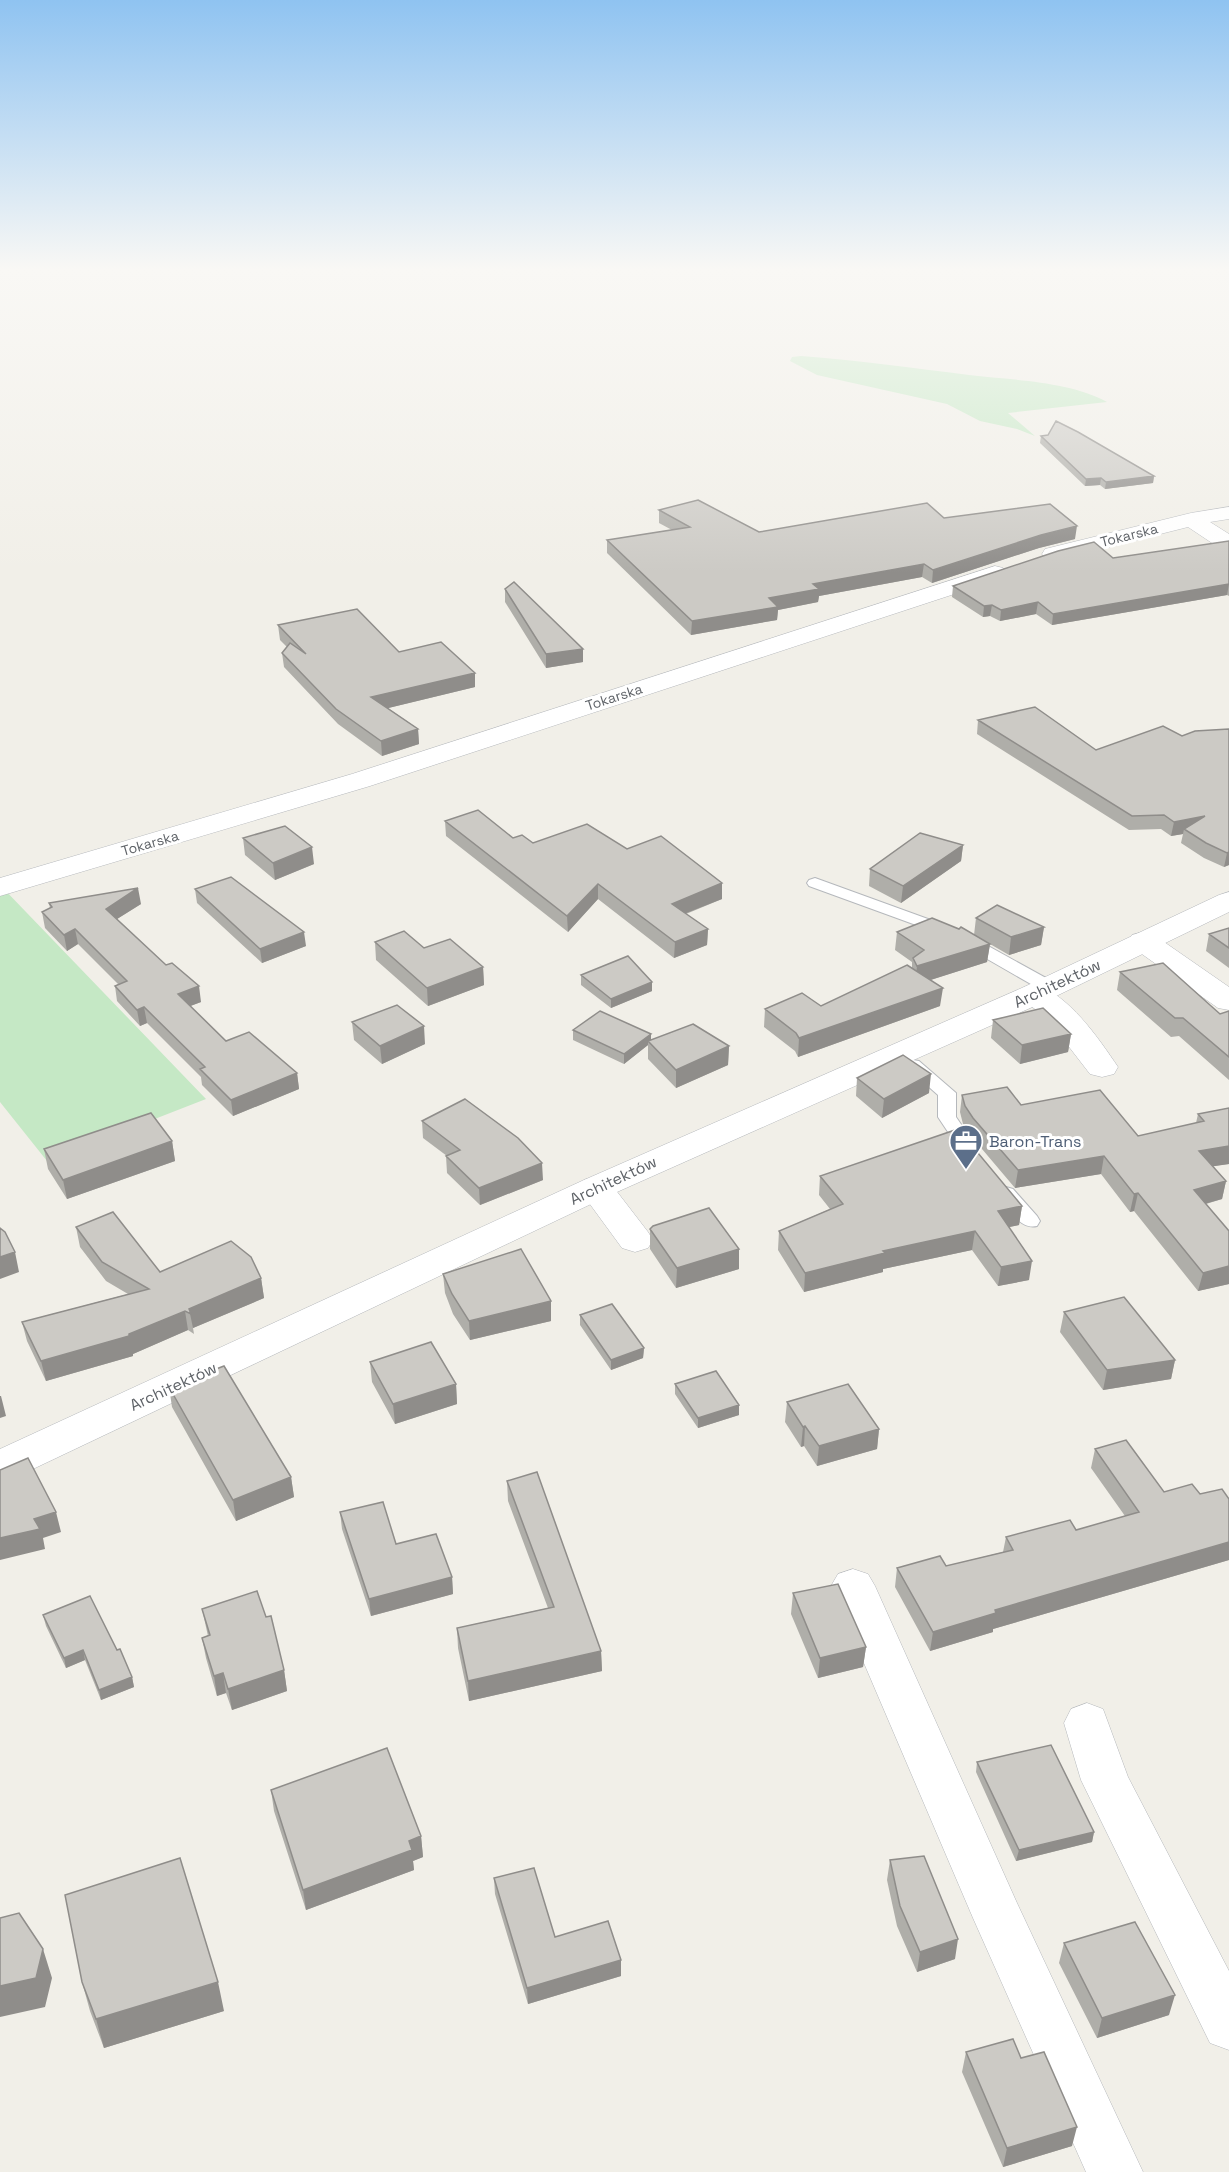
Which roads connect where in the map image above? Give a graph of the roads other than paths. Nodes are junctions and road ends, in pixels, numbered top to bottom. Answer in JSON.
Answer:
{"nodes":[{"id":1,"x":1229,"y":513,"type":"edge"},
{"id":2,"x":1191,"y":519,"type":"junction"},
{"id":3,"x":1229,"y":544,"type":"edge"},
{"id":4,"x":815,"y":883,"type":"dead end"},
{"id":5,"x":0,"y":887,"type":"edge"},
{"id":6,"x":1229,"y":901,"type":"edge"},
{"id":7,"x":1143,"y":941,"type":"junction"},
{"id":8,"x":1042,"y":990,"type":"junction"},
{"id":9,"x":1229,"y":1001,"type":"edge"},
{"id":10,"x":900,"y":1054,"type":"junction"},
{"id":11,"x":1102,"y":1067,"type":"dead end"},
{"id":12,"x":980,"y":1161,"type":"edge"},
{"id":13,"x":994,"y":1179,"type":"edge"},
{"id":14,"x":596,"y":1188,"type":"junction"},
{"id":15,"x":1030,"y":1221,"type":"dead end"},
{"id":16,"x":635,"y":1240,"type":"dead end"},
{"id":17,"x":0,"y":1467,"type":"edge"},
{"id":18,"x":853,"y":1586,"type":"dead end"},
{"id":19,"x":1087,"y":1723,"type":"dead end"},
{"id":20,"x":1229,"y":2025,"type":"edge"},
{"id":21,"x":1115,"y":2172,"type":"edge"}],
"edges":[{"from":1,"to":2,"type":"street","name":"Tokarska"},
{"from":2,"to":3,"type":"street"},
{"from":2,"to":5,"type":"street","name":"Tokarska"},
{"from":4,"to":8,"type":"lane"},
{"from":6,"to":7,"type":"street","name":"Architektów"},
{"from":7,"to":8,"type":"street","name":"Architektów"},
{"from":7,"to":9,"type":"street"},
{"from":8,"to":10,"type":"street","name":"Architektów"},
{"from":8,"to":11,"type":"street"},
{"from":10,"to":12,"type":"lane"},
{"from":10,"to":14,"type":"street","name":"Architektów"},
{"from":13,"to":15,"type":"lane"},
{"from":14,"to":16,"type":"street"},
{"from":14,"to":17,"type":"street","name":"Architektów"},
{"from":18,"to":21,"type":"street"},
{"from":19,"to":20,"type":"street"}]}
